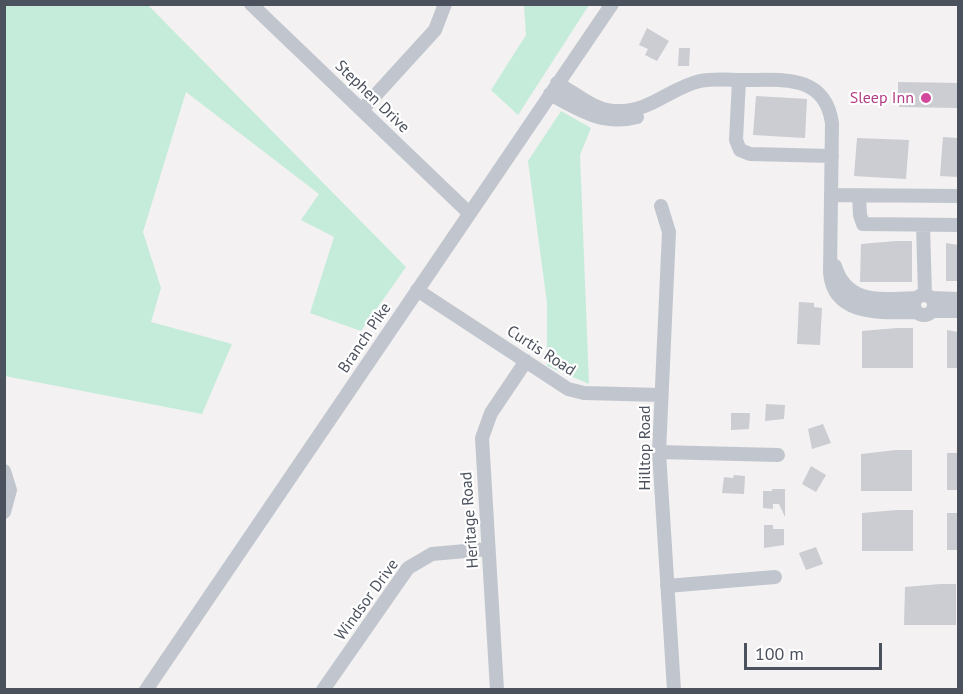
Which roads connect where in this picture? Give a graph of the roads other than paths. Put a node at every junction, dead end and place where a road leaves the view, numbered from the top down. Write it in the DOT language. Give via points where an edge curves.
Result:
graph roads {
  1 [pos="251,4"];
  2 [pos="446,4"];
  3 [pos="612,4"];
  4 [pos="739,80"];
  5 [pos="554,88"];
  6 [pos="362,110"];
  7 [pos="832,156"];
  8 [pos="831,195"];
  9 [pos="860,195"];
  10 [pos="958,196"];
  11 [pos="660,207"];
  12 [pos="469,213"];
  13 [pos="923,225"];
  14 [pos="958,225"];
  15 [pos="832,259"];
  16 [pos="417,290"];
  17 [pos="958,299"];
  18 [pos="926,300"];
  19 [pos="958,311"];
  20 [pos="526,361"];
  21 [pos="661,395"];
  22 [pos="658,453"];
  23 [pos="778,455"];
  24 [pos="4,471"];
  25 [pos="4,512"];
  26 [pos="489,549"];
  27 [pos="775,577"];
  28 [pos="667,586"];
  29 [pos="146,690"];
  30 [pos="323,690"];
  31 [pos="497,690"];
  32 [pos="674,690"];
  1 -- 6 [label="street, Stephen Drive"];
  2 -- 6 [label="street" via="435,30"];
  3 -- 5 [label="street, Branch Pike"];
  4 -- 5 [label="street" via="700,81 634,110 614,111"];
  4 -- 7 [label="street" via="794,81 816,90 830,109"];
  4 -- 7 [label="street" via="736,140 740,150 750,154"];
  5 -- 12 [label="street, Branch Pike"];
  6 -- 12 [label="street, Stephen Drive"];
  7 -- 8 [label="street"];
  8 -- 9 [label="street"];
  8 -- 15 [label="street"];
  9 -- 10 [label="street"];
  9 -- 13 [label="street" via="863,224"];
  11 -- 21 [label="street, Hilltop Road" via="669,232"];
  12 -- 16 [label="street, Branch Pike"];
  13 -- 14 [label="street"];
  13 -- 18 [label="street"];
  15 -- 18 [label="street" via="842,282 860,297"];
  15 -- 18 [label="street" via="831,279 846,304 877,312 916,312 914,302"];
  16 -- 20 [label="street, Curtis Road"];
  16 -- 29 [label="street, Branch Pike"];
  17 -- 18 [label="street"];
  18 -- 19 [label="street"];
  20 -- 21 [label="street, Curtis Road" via="577,391"];
  20 -- 26 [label="street, Heritage Road" via="484,426"];
  21 -- 22 [label="street, Hilltop Road"];
  22 -- 23 [label="street"];
  22 -- 28 [label="street, Hilltop Road"];
  24 -- 25 [label="street" via="10,490"];
  26 -- 30 [label="street, Windsor Drive" via="432,554 408,568"];
  26 -- 31 [label="street, Heritage Road"];
  27 -- 28 [label="street"];
  28 -- 32 [label="street, Hilltop Road"];
}
